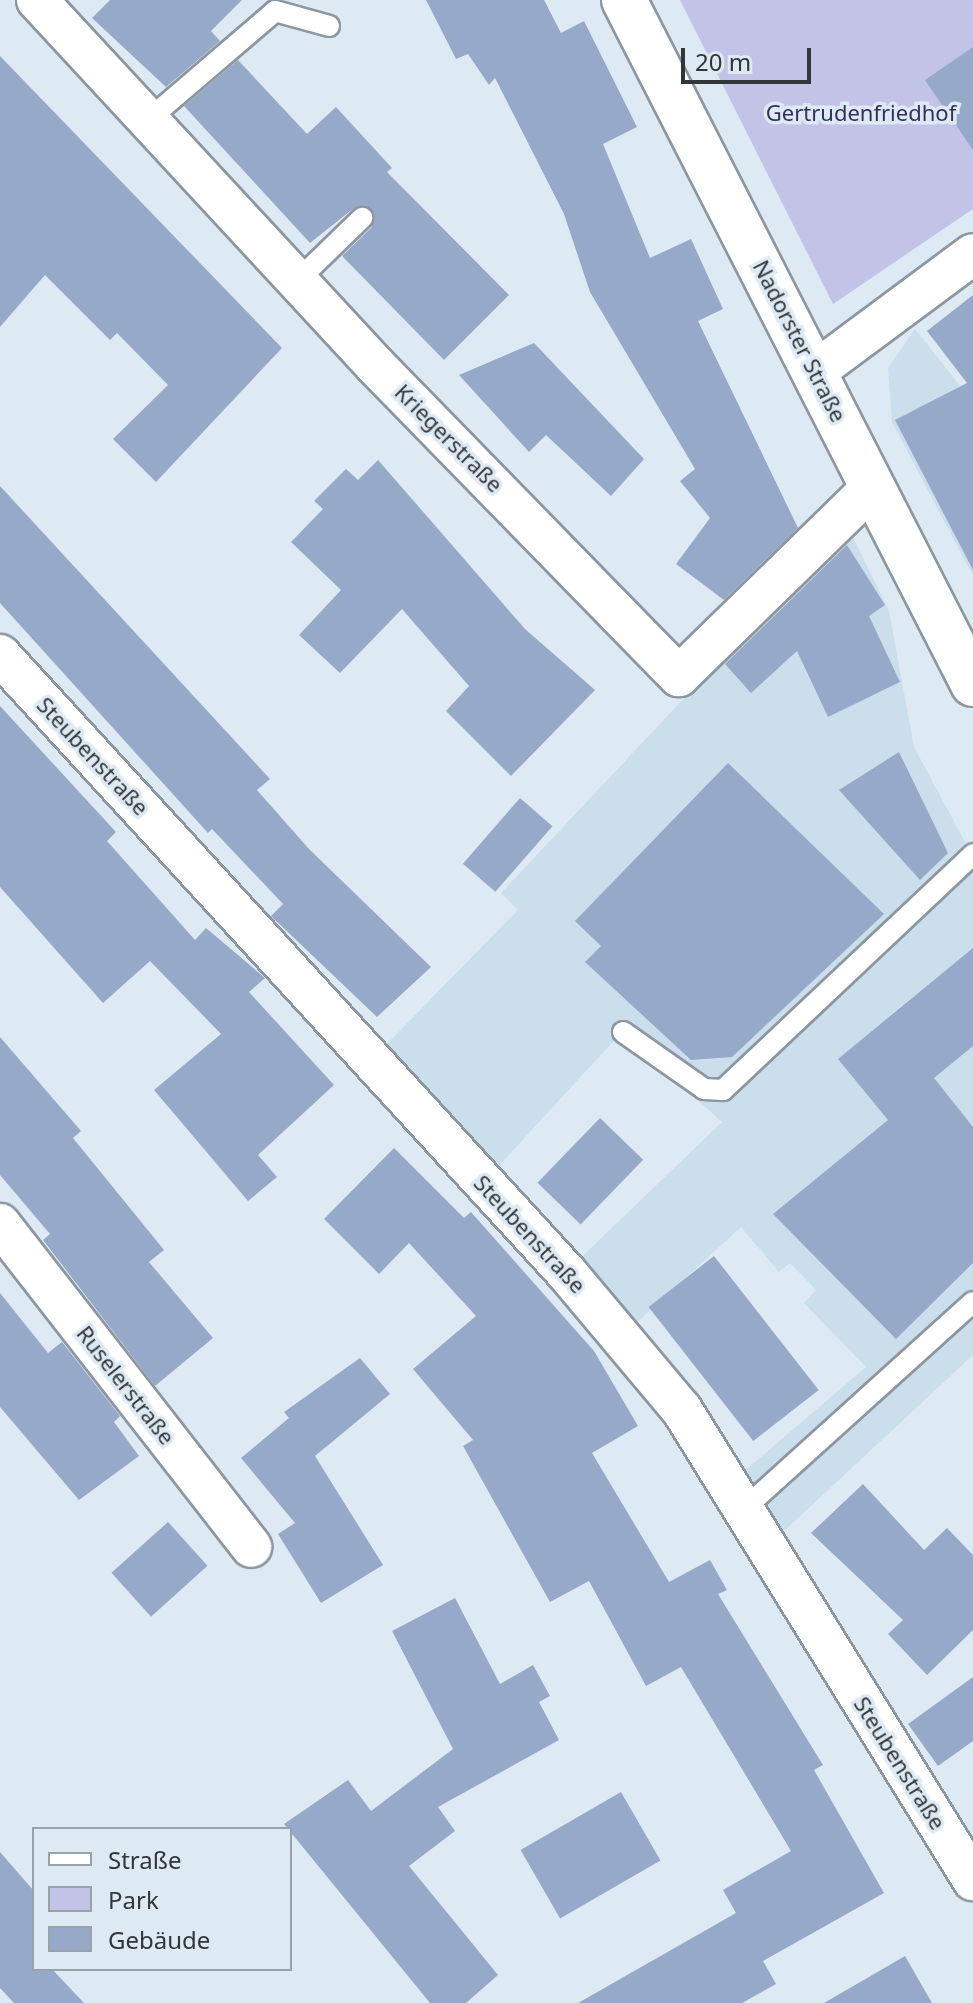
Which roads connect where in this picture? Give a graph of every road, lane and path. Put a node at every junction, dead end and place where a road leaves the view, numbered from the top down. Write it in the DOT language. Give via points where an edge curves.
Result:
graph roads {
  1 [pos="37,0"];
  2 [pos="624,0"];
  3 [pos="329,26"];
  4 [pos="148,120"];
  5 [pos="362,218"];
  6 [pos="973,254"];
  7 [pos="297,281"];
  8 [pos="817,370"];
  9 [pos="873,487"];
  10 [pos="0,655"];
  11 [pos="973,684"];
  12 [pos="973,854"];
  13 [pos="623,1032"];
  14 [pos="0,1224"];
  15 [pos="973,1302"];
  16 [pos="745,1508"];
  17 [pos="251,1547"];
  18 [pos="973,1880"];
  1 -- 4 [label="street, Kriegerstraße"];
  2 -- 8 [label="street, Nadorster Straße"];
  3 -- 4 [label="lane" via="275,11"];
  4 -- 7 [label="street, Kriegerstraße"];
  5 -- 7 [label="lane"];
  6 -- 8 [label="street"];
  7 -- 9 [label="street, Kriegerstraße" via="679,676"];
  8 -- 9 [label="street, Nadorster Straße"];
  9 -- 11 [label="street, Nadorster Straße"];
  10 -- 16 [label="street, Steubenstraße" via="600,1310 682,1410"];
  12 -- 13 [label="lane" via="723,1090 704,1089"];
  14 -- 17 [label="street, Ruselerstraße"];
  15 -- 16 [label="lane"];
  16 -- 18 [label="street, Steubenstraße"];
}
